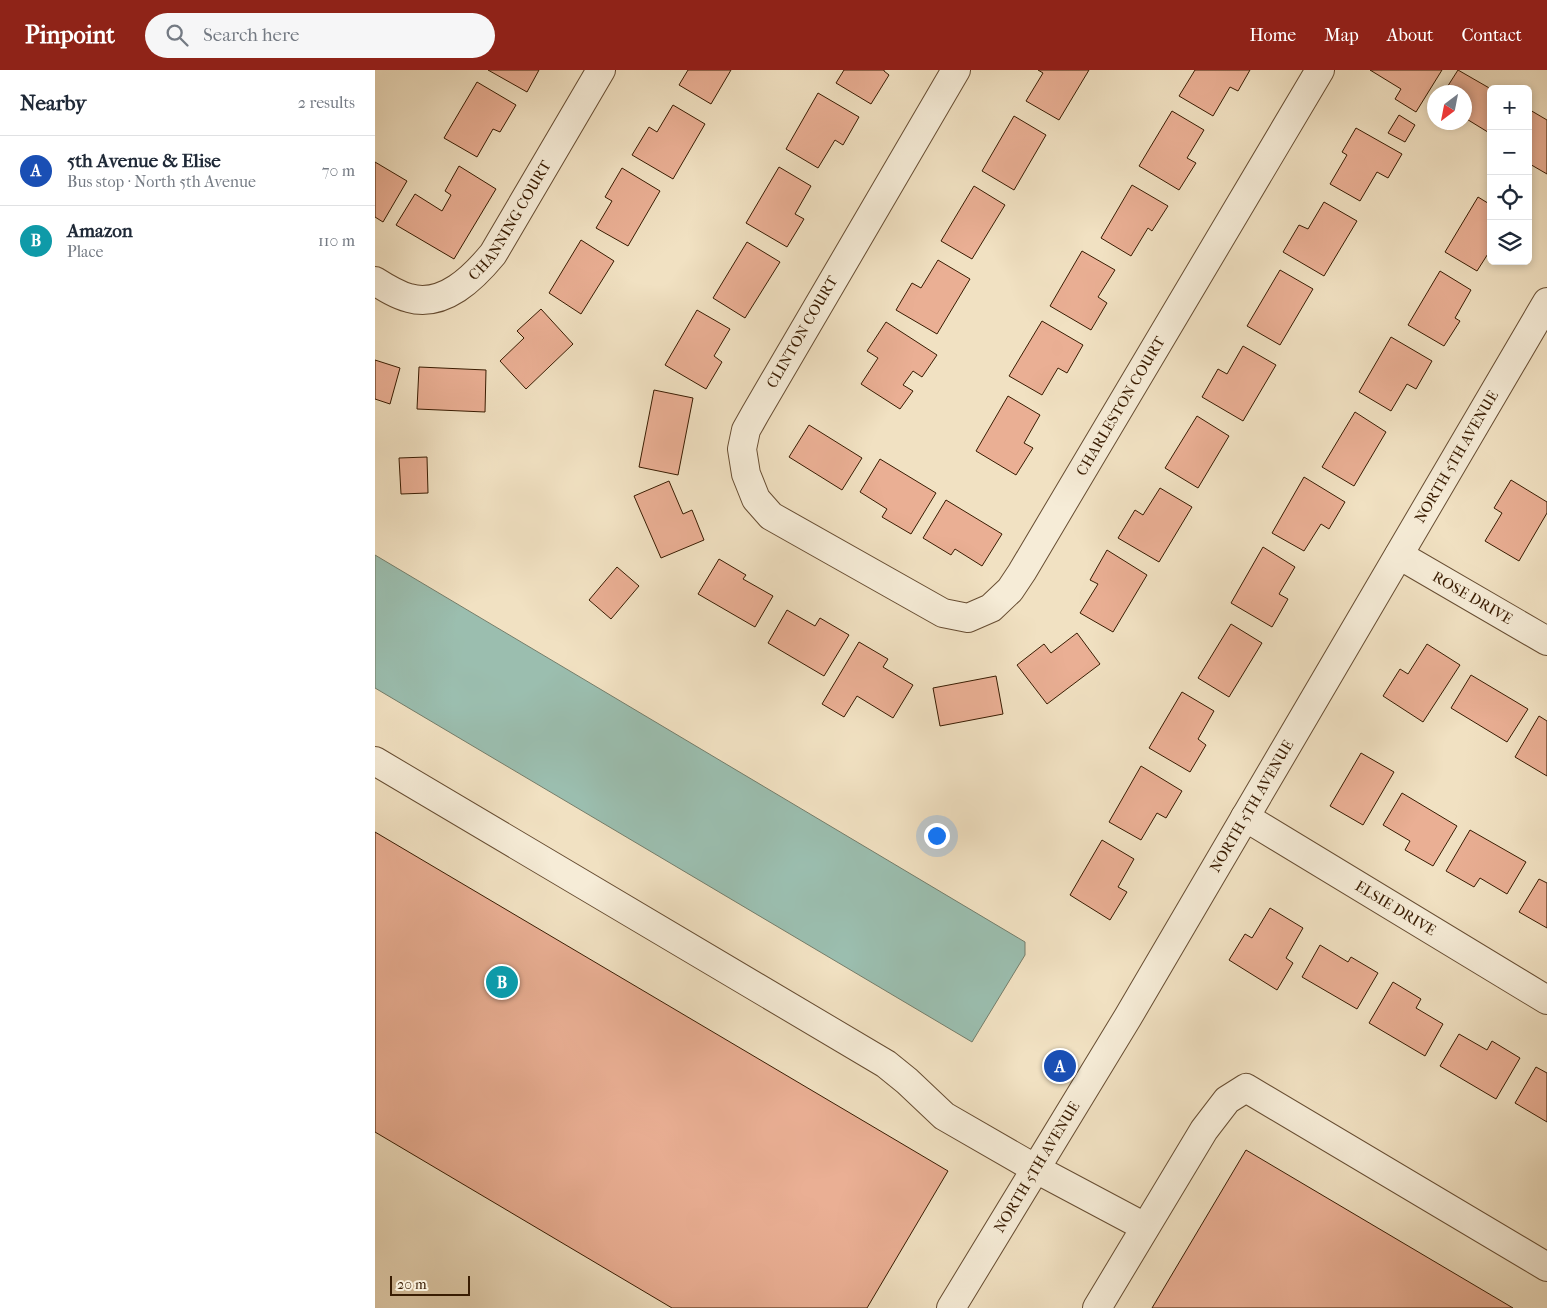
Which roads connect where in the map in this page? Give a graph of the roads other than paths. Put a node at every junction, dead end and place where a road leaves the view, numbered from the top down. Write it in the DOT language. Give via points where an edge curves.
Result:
graph roads {
  1 [pos="601,70"];
  2 [pos="956,70"];
  3 [pos="1321,70"];
  4 [pos="375,281"];
  5 [pos="1547,302"];
  6 [pos="1399,555"];
  7 [pos="856,563"];
  8 [pos="1547,641"];
  9 [pos="375,760"];
  10 [pos="1245,818"];
  11 [pos="1547,1000"];
  12 [pos="1036,1168"];
  13 [pos="1145,1227"];
  14 [pos="1547,1267"];
  15 [pos="951,1308"];
  16 [pos="1097,1308"];
  1 -- 4 [label="street, CHANNING COURT" via="493,254 471,279 430,299 411,298"];
  2 -- 7 [label="street, CLINTON COURT" via="755,414 746,430 742,448 746,474 756,499 771,516"];
  3 -- 7 [label="street, CHARLESTON COURT" via="1010,590 991,608 968,618 943,614"];
  5 -- 6 [label="street, NORTH 5TH AVENUE"];
  6 -- 8 [label="street, ROSE DRIVE"];
  6 -- 10 [label="street, NORTH 5TH AVENUE"];
  9 -- 12 [label="street" via="886,1064 944,1116"];
  10 -- 11 [label="street, ELSIE DRIVE"];
  10 -- 12 [label="street, NORTH 5TH AVENUE"];
  12 -- 13 [label="street"];
  12 -- 15 [label="street, NORTH 5TH AVENUE"];
  13 -- 14 [label="street" via="1204,1130 1227,1100 1246,1088"];
  13 -- 16 [label="street"];
}
